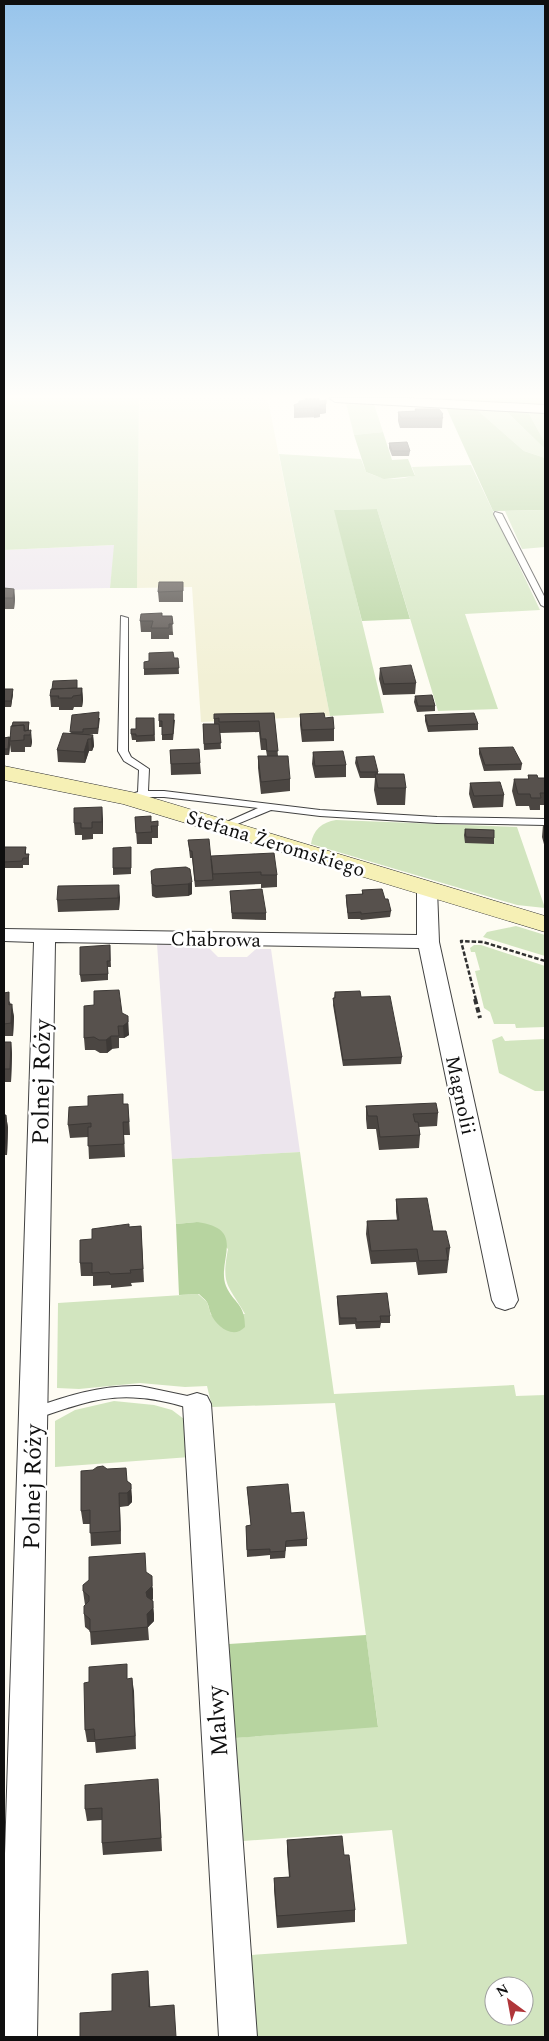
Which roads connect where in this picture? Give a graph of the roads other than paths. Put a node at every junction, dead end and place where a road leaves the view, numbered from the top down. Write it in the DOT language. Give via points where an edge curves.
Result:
graph roads {
  1 [pos="498,514"];
  2 [pos="545,605"];
  3 [pos="124,618"];
  4 [pos="4,772"];
  5 [pos="135,796"];
  6 [pos="271,807"];
  7 [pos="545,822"];
  8 [pos="223,827"];
  9 [pos="427,889"];
  10 [pos="545,924"];
  11 [pos="4,935"];
  12 [pos="45,936"];
  13 [pos="428,942"];
  14 [pos="505,1300"];
  15 [pos="197,1404"];
  16 [pos="33,1414"];
  17 [pos="18,2037"];
  18 [pos="238,2037"];
  1 -- 2 [label="lane"];
  3 -- 5 [label="lane" via="123,750 127,759 144,769"];
  4 -- 5 [label="street, Stefana Żeromskiego"];
  5 -- 6 [label="lane" via="164,794"];
  5 -- 8 [label="street, Stefana Żeromskiego"];
  6 -- 7 [label="lane" via="382,817"];
  6 -- 8 [label="lane"];
  8 -- 9 [label="street, Stefana Żeromskiego"];
  9 -- 10 [label="street, Stefana Żeromskiego"];
  9 -- 13 [label="street, Magnolii"];
  11 -- 12 [label="street, Chabrowa"];
  12 -- 13 [label="street, Chabrowa"];
  12 -- 16 [label="street, Polnej Róży"];
  13 -- 14 [label="street, Magnolii"];
  15 -- 16 [label="lane" via="142,1392 112,1392 84,1396"];
  15 -- 18 [label="street, Malwy"];
  16 -- 17 [label="street, Polnej Róży"];
}
